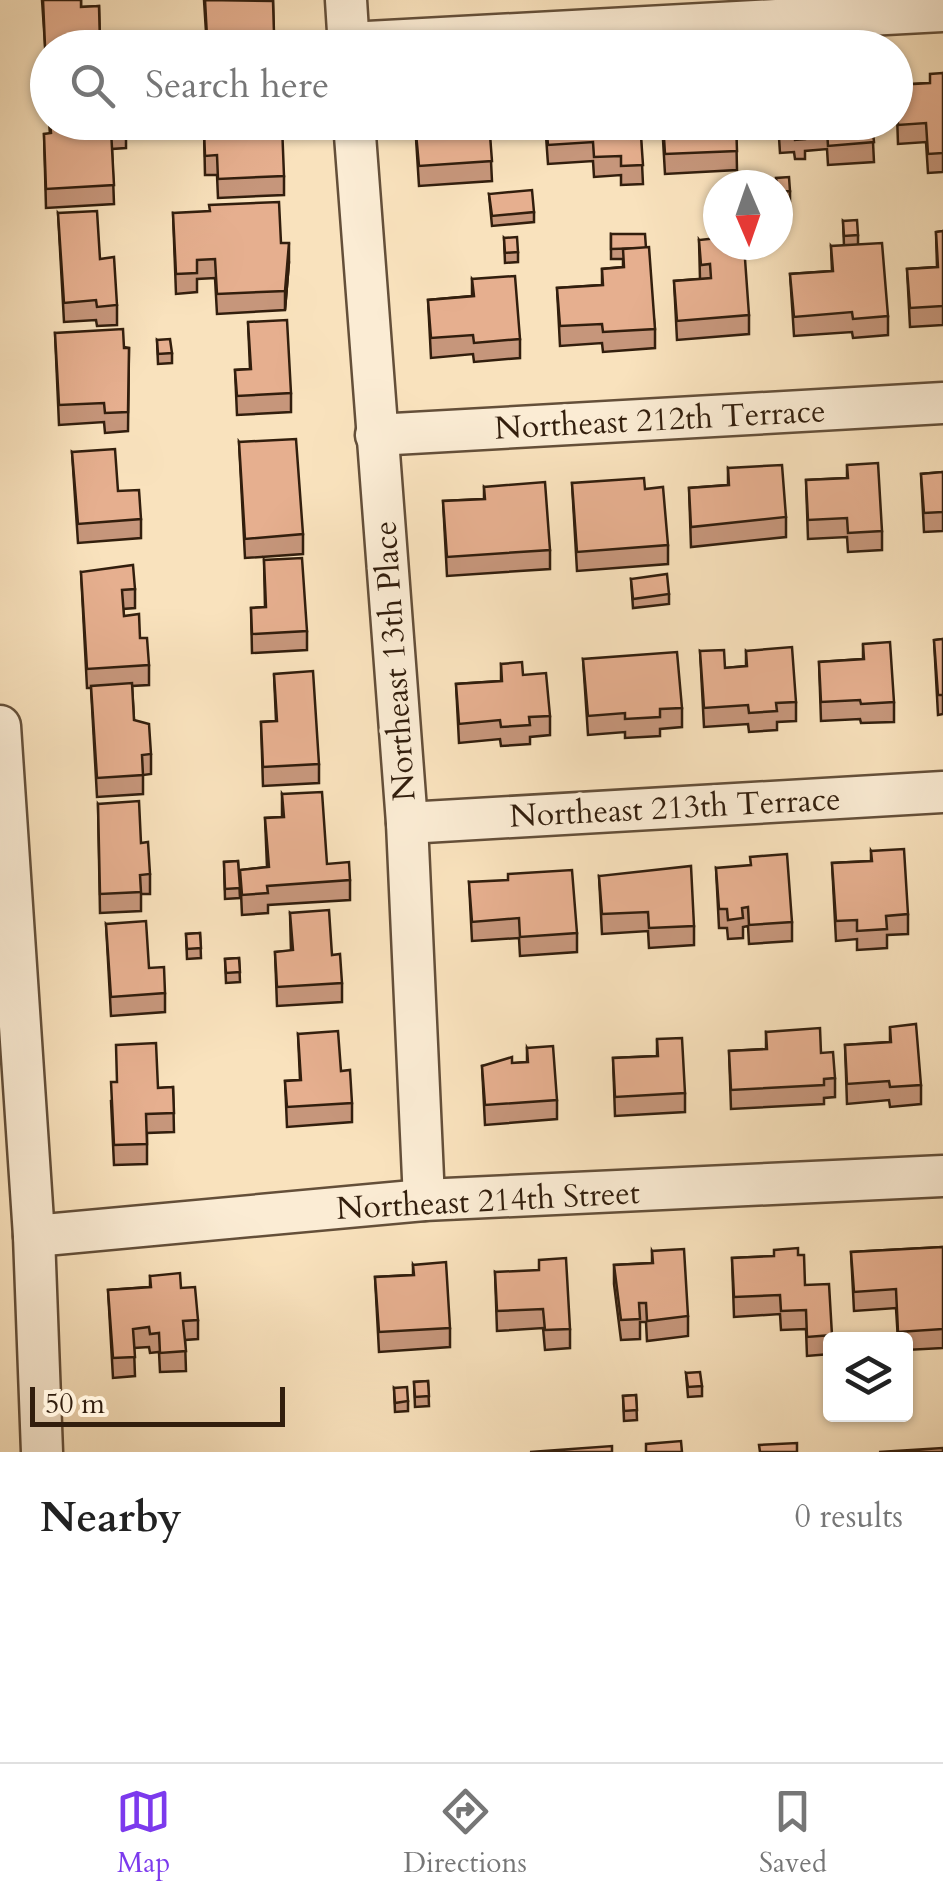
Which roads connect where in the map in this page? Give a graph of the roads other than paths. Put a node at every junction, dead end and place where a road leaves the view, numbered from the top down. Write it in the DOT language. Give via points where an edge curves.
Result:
graph roads {
  1 [pos="346,0"];
  2 [pos="943,11"];
  3 [pos="348,30"];
  4 [pos="611,30"];
  5 [pos="355,140"];
  6 [pos="943,403"];
  7 [pos="376,435"];
  8 [pos="0,726"];
  9 [pos="943,792"];
  10 [pos="407,823"];
  11 [pos="943,1176"];
  12 [pos="424,1200"];
  13 [pos="34,1236"];
  14 [pos="42,1452"];
  1 -- 3 [label="street"];
  2 -- 4 [label="street"];
  5 -- 7 [label="street, Northeast 13th Place"];
  6 -- 7 [label="street, Northeast 212th Terrace"];
  7 -- 10 [label="street, Northeast 13th Place"];
  8 -- 13 [label="street"];
  9 -- 10 [label="street, Northeast 213th Terrace"];
  10 -- 12 [label="street, Northeast 13th Place"];
  11 -- 12 [label="street, Northeast 214th Street"];
  12 -- 13 [label="street, Northeast 214th Street"];
  13 -- 14 [label="street"];
}
